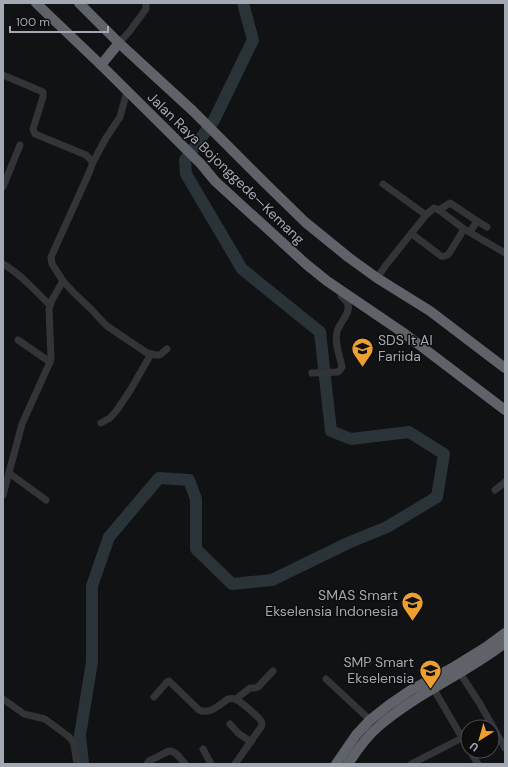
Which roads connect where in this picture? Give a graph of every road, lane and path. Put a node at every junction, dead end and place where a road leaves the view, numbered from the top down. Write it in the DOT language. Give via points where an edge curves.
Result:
graph roads {
  1 [pos="36,3"];
  2 [pos="79,3"];
  3 [pos="146,3"];
  4 [pos="119,43"];
  5 [pos="101,65"];
  6 [pos="3,75"];
  7 [pos="127,92"];
  8 [pos="20,145"];
  9 [pos="93,162"];
  10 [pos="383,184"];
  11 [pos="3,187"];
  12 [pos="439,210"];
  13 [pos="426,215"];
  14 [pos="477,221"];
  15 [pos="487,227"];
  16 [pos="467,230"];
  17 [pos="412,234"];
  18 [pos="505,252"];
  19 [pos="3,264"];
  20 [pos="377,278"];
  21 [pos="63,281"];
  22 [pos="342,291"];
  23 [pos="50,305"];
  24 [pos="18,340"];
  25 [pos="167,349"];
  26 [pos="151,354"];
  27 [pos="50,362"];
  28 [pos="505,368"];
  29 [pos="312,373"];
  30 [pos="505,410"];
  31 [pos="100,423"];
  32 [pos="9,474"];
  33 [pos="505,482"];
  34 [pos="495,490"];
  35 [pos="3,495"];
  36 [pos="46,500"];
  37 [pos="505,632"];
  38 [pos="505,643"];
  39 [pos="272,671"];
  40 [pos="460,673"];
  41 [pos="326,679"];
  42 [pos="431,684"];
  43 [pos="154,697"];
  44 [pos="236,699"];
  45 [pos="3,700"];
  46 [pos="370,720"];
  47 [pos="230,724"];
  48 [pos="460,735"];
  49 [pos="460,739"];
  50 [pos="251,742"];
  51 [pos="505,748"];
  52 [pos="204,749"];
  53 [pos="77,764"];
  54 [pos="147,764"];
  55 [pos="185,764"];
  56 [pos="211,764"];
  57 [pos="235,764"];
  58 [pos="336,764"];
  59 [pos="348,764"];
  60 [pos="411,764"];
  1 -- 5 [label="highway, Jalan Raya Bojonggede—Kemang"];
  2 -- 4 [label="highway, Jalan Raya Bojonggede—Kemang"];
  3 -- 4 [label="street" via="146,9"];
  4 -- 5 [label="highway"];
  4 -- 20 [label="highway, Jalan Raya Bojonggede—Kemang" via="193,111 305,222"];
  5 -- 7 [label="highway, Jalan Raya Bojonggede—Kemang"];
  6 -- 9 [label="street" via="43,92 33,129 35,134 86,155"];
  7 -- 9 [label="street" via="120,117"];
  7 -- 22 [label="highway, Jalan Raya Bojonggede—Kemang" via="215,181 285,245"];
  8 -- 11 [label="street"];
  9 -- 21 [label="street" via="51,257 51,262"];
  10 -- 13 [label="street"];
  12 -- 13 [label="street" via="434,208"];
  12 -- 14 [label="street" via="450,203"];
  12 -- 16 [label="street"];
  13 -- 17 [label="street"];
  14 -- 15 [label="street"];
  14 -- 16 [label="street"];
  16 -- 17 [label="street" via="444,257"];
  16 -- 18 [label="street"];
  17 -- 20 [label="street"];
  19 -- 23 [label="street"];
  20 -- 28 [label="highway, Jalan Raya Bojonggede—Kemang" via="430,311"];
  21 -- 23 [label="street"];
  21 -- 26 [label="street" via="107,326"];
  22 -- 29 [label="street" via="341,296 349,307 339,326 336,340 342,367 338,372"];
  22 -- 30 [label="highway, Jalan Raya Bojonggede—Kemang" via="405,334"];
  23 -- 27 [label="street"];
  24 -- 27 [label="street"];
  25 -- 26 [label="street" via="161,354"];
  26 -- 31 [label="street" via="117,410 110,418"];
  27 -- 32 [label="street" via="22,424"];
  32 -- 35 [label="street"];
  32 -- 36 [label="street"];
  33 -- 34 [label="street"];
  37 -- 42 [label="highway"];
  38 -- 40 [label="highway"];
  39 -- 44 [label="street" via="258,687 250,688"];
  40 -- 42 [label="highway"];
  40 -- 51 [label="street"];
  41 -- 46 [label="street"];
  42 -- 46 [label="highway" via="411,690"];
  42 -- 48 [label="street"];
  42 -- 59 [label="highway" via="378,726"];
  43 -- 44 [label="street" via="169,682 202,711 207,712 228,699"];
  44 -- 50 [label="street" via="262,722"];
  45 -- 53 [label="street" via="24,714 45,719 68,736 74,745"];
  46 -- 58 [label="highway"];
  47 -- 50 [label="street"];
  49 -- 60 [label="street"];
  50 -- 57 [label="street"];
  52 -- 56 [label="street"];
  54 -- 55 [label="street" via="173,751"];
}
